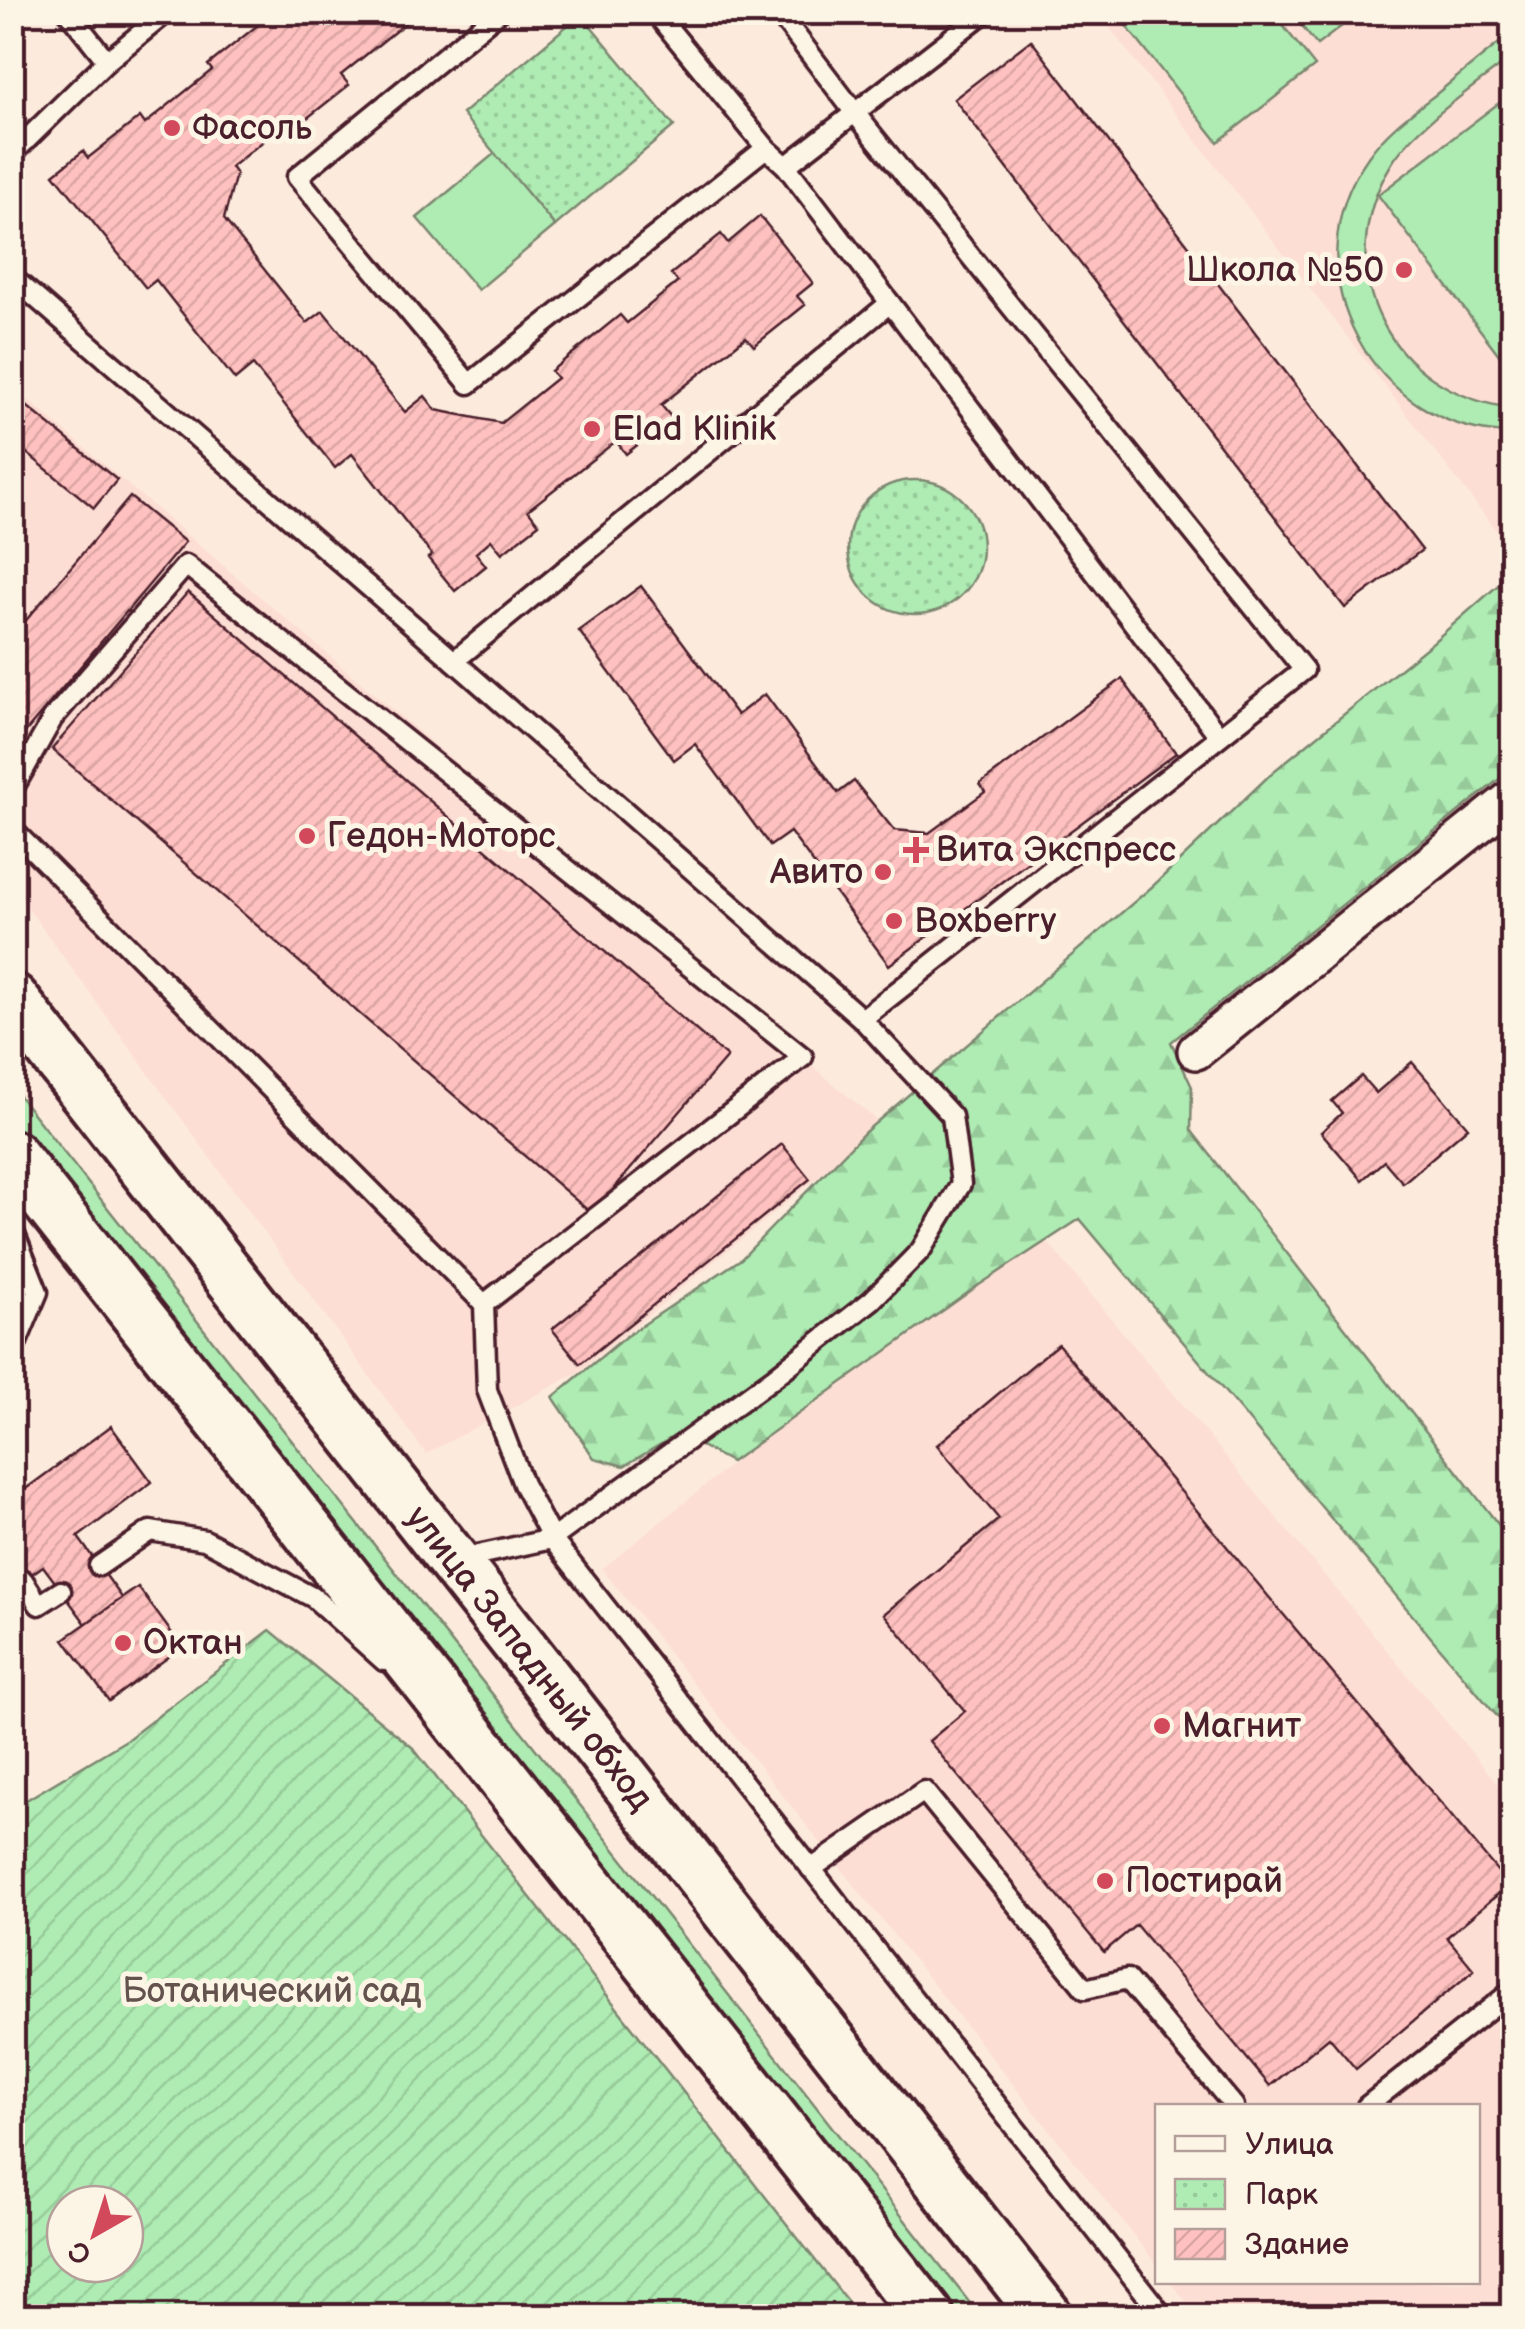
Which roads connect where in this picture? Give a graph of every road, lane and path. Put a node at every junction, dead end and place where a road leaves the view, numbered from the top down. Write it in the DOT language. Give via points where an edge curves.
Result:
graph roads {
  1 [pos="68,12"];
  2 [pos="167,12"];
  3 [pos="499,12"];
  4 [pos="656,12"];
  5 [pos="778,12"];
  6 [pos="985,12"];
  7 [pos="107,61"];
  8 [pos="854,113"];
  9 [pos="766,148"];
  10 [pos="12,154"];
  11 [pos="786,166"];
  12 [pos="12,277"];
  13 [pos="890,303"];
  14 [pos="454,662"];
  15 [pos="1220,736"];
  16 [pos="12,791"];
  17 [pos="1512,798"];
  18 [pos="12,829"];
  19 [pos="12,998"];
  20 [pos="862,1020"];
  21 [pos="1196,1051"];
  22 [pos="12,1156"];
  23 [pos="12,1228"];
  24 [pos="16,1250"];
  25 [pos="484,1304"];
  26 [pos="12,1354"];
  27 [pos="552,1539"];
  28 [pos="453,1560"];
  29 [pos="99,1566"];
  30 [pos="23,1580"];
  31 [pos="61,1590"];
  32 [pos="474,1741"];
  33 [pos="810,1869"];
  34 [pos="1512,1991"];
  35 [pos="1232,2104"];
  36 [pos="1370,2104"];
  37 [pos="928,2316"];
  38 [pos="1046,2316"];
  39 [pos="1163,2316"];
  1 -- 7 [label="lane"];
  2 -- 7 [label="lane"];
  3 -- 9 [label="lane" via="297,178 469,384"];
  4 -- 9 [label="lane"];
  5 -- 8 [label="lane"];
  6 -- 8 [label="lane"];
  7 -- 10 [label="lane"];
  8 -- 11 [label="lane"];
  8 -- 15 [label="lane" via="1304,670"];
  9 -- 11 [label="lane"];
  11 -- 13 [label="lane"];
  12 -- 14 [label="lane"];
  13 -- 14 [label="lane"];
  13 -- 15 [label="lane"];
  14 -- 20 [label="lane"];
  15 -- 20 [label="lane"];
  16 -- 25 [label="lane" via="53,718 186,565 802,1058"];
  17 -- 21 [label="street"];
  18 -- 25 [label="lane"];
  19 -- 28 [label="main road, улица Западный обход"];
  20 -- 27 [label="lane" via="952,1116 961,1184 921,1250 872,1300"];
  22 -- 32 [label="main road"];
  23 -- 24 [label="lane"];
  24 -- 26 [label="lane" via="38,1292"];
  25 -- 27 [label="lane" via="487,1390"];
  27 -- 28 [label="lane"];
  27 -- 33 [label="lane"];
  28 -- 38 [label="main road, улица Западный обход"];
  29 -- 32 [label="lane" via="150,1532 205,1540 314,1598"];
  30 -- 31 [label="lane" via="38,1605"];
  32 -- 37 [label="main road"];
  33 -- 35 [label="lane" via="924,1791 1085,1988 1127,1978"];
  33 -- 39 [label="lane"];
  34 -- 36 [label="lane"];
}
